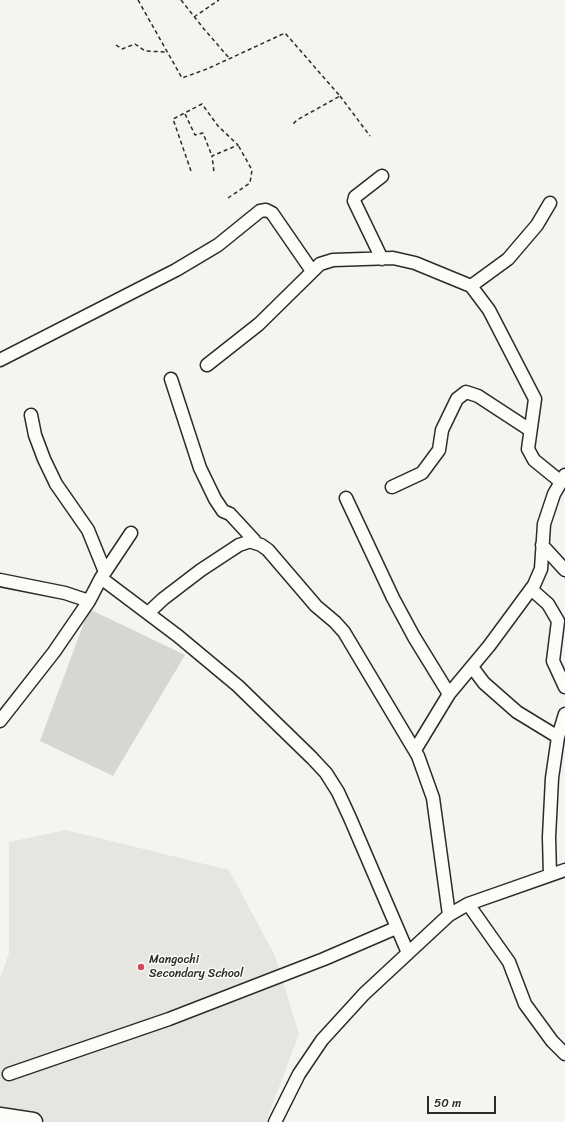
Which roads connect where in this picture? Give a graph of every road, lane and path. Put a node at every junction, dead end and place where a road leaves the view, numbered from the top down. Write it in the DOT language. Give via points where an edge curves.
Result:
graph roads {
  1 [pos="138,0"];
  2 [pos="181,0"];
  3 [pos="219,0"];
  4 [pos="194,17"];
  5 [pos="116,45"];
  6 [pos="166,52"];
  7 [pos="230,59"];
  8 [pos="340,96"];
  9 [pos="185,114"];
  10 [pos="292,125"];
  11 [pos="370,136"];
  12 [pos="238,145"];
  13 [pos="212,156"];
  14 [pos="191,171"];
  15 [pos="214,172"];
  16 [pos="382,176"];
  17 [pos="228,198"];
  18 [pos="550,203"];
  19 [pos="382,259"];
  20 [pos="312,271"];
  21 [pos="471,286"];
  22 [pos="0,360"];
  23 [pos="207,365"];
  24 [pos="170,379"];
  25 [pos="31,415"];
  26 [pos="530,430"];
  27 [pos="563,478"];
  28 [pos="392,487"];
  29 [pos="346,498"];
  30 [pos="131,533"];
  31 [pos="254,540"];
  32 [pos="542,545"];
  33 [pos="565,570"];
  34 [pos="103,575"];
  35 [pos="0,580"];
  36 [pos="531,589"];
  37 [pos="89,601"];
  38 [pos="148,613"];
  39 [pos="472,667"];
  40 [pos="565,687"];
  41 [pos="449,694"];
  42 [pos="565,714"];
  43 [pos="0,721"];
  44 [pos="558,737"];
  45 [pos="415,750"];
  46 [pos="565,870"];
  47 [pos="550,875"];
  48 [pos="468,904"];
  49 [pos="449,915"];
  50 [pos="396,928"];
  51 [pos="408,953"];
  52 [pos="563,1051"];
  53 [pos="9,1074"];
  54 [pos="0,1117"];
  55 [pos="33,1122"];
  56 [pos="275,1122"];
  1 -- 6 [label="path"];
  2 -- 4 [label="path"];
  3 -- 4 [label="path"];
  4 -- 7 [label="path"];
  5 -- 6 [label="path" via="122,49 135,44 145,51"];
  6 -- 7 [label="path" via="182,78"];
  7 -- 8 [label="path" via="285,32"];
  8 -- 10 [label="path"];
  8 -- 11 [label="path"];
  9 -- 12 [label="path" via="202,104 218,126"];
  9 -- 13 [label="path" via="196,135 203,133"];
  9 -- 14 [label="path" via="173,120"];
  12 -- 13 [label="path"];
  12 -- 17 [label="path" via="252,170 250,183"];
  13 -- 15 [label="path"];
  16 -- 19 [label="street" via="355,197 354,201"];
  18 -- 21 [label="street" via="537,225 508,259"];
  19 -- 20 [label="street" via="333,260 320,264"];
  19 -- 21 [label="street" via="393,258 415,263"];
  20 -- 22 [label="street" via="272,212 260,211 218,245 176,270"];
  20 -- 23 [label="street" via="259,324"];
  21 -- 26 [label="street" via="489,310 531,390 534,399"];
  24 -- 31 [label="street" via="208,486 223,511 230,514"];
  25 -- 34 [label="street" via="44,459 56,484 88,530"];
  26 -- 27 [label="street" via="528,449 534,460"];
  26 -- 28 [label="street" via="484,400 466,392 457,399 442,430 439,450 422,473"];
  27 -- 32 [label="street" via="551,501 544,524"];
  29 -- 41 [label="street" via="393,598"];
  30 -- 34 [label="street"];
  31 -- 38 [label="street" via="238,545 201,570"];
  31 -- 45 [label="street" via="252,542 268,550 316,606 336,622 348,636"];
  32 -- 33 [label="street"];
  32 -- 36 [label="street" via="541,569"];
  34 -- 37 [label="street"];
  34 -- 38 [label="street"];
  35 -- 37 [label="street"];
  36 -- 39 [label="street"];
  36 -- 40 [label="street" via="555,613 558,622 553,661"];
  37 -- 43 [label="street" via="41,671"];
  38 -- 50 [label="street" via="238,686 326,773 347,811"];
  39 -- 41 [label="street"];
  39 -- 44 [label="street" via="484,683 517,712"];
  41 -- 45 [label="street"];
  42 -- 44 [label="street"];
  44 -- 47 [label="street" via="552,778"];
  45 -- 49 [label="street" via="433,798"];
  46 -- 47 [label="street"];
  47 -- 48 [label="street"];
  48 -- 49 [label="street"];
  48 -- 52 [label="street" via="506,958 525,1004"];
  49 -- 51 [label="street"];
  50 -- 51 [label="street"];
  50 -- 53 [label="street" via="169,1019"];
  51 -- 56 [label="street" via="351,1007 322,1040 299,1074"];
  54 -- 55 [label="highway"];
}
